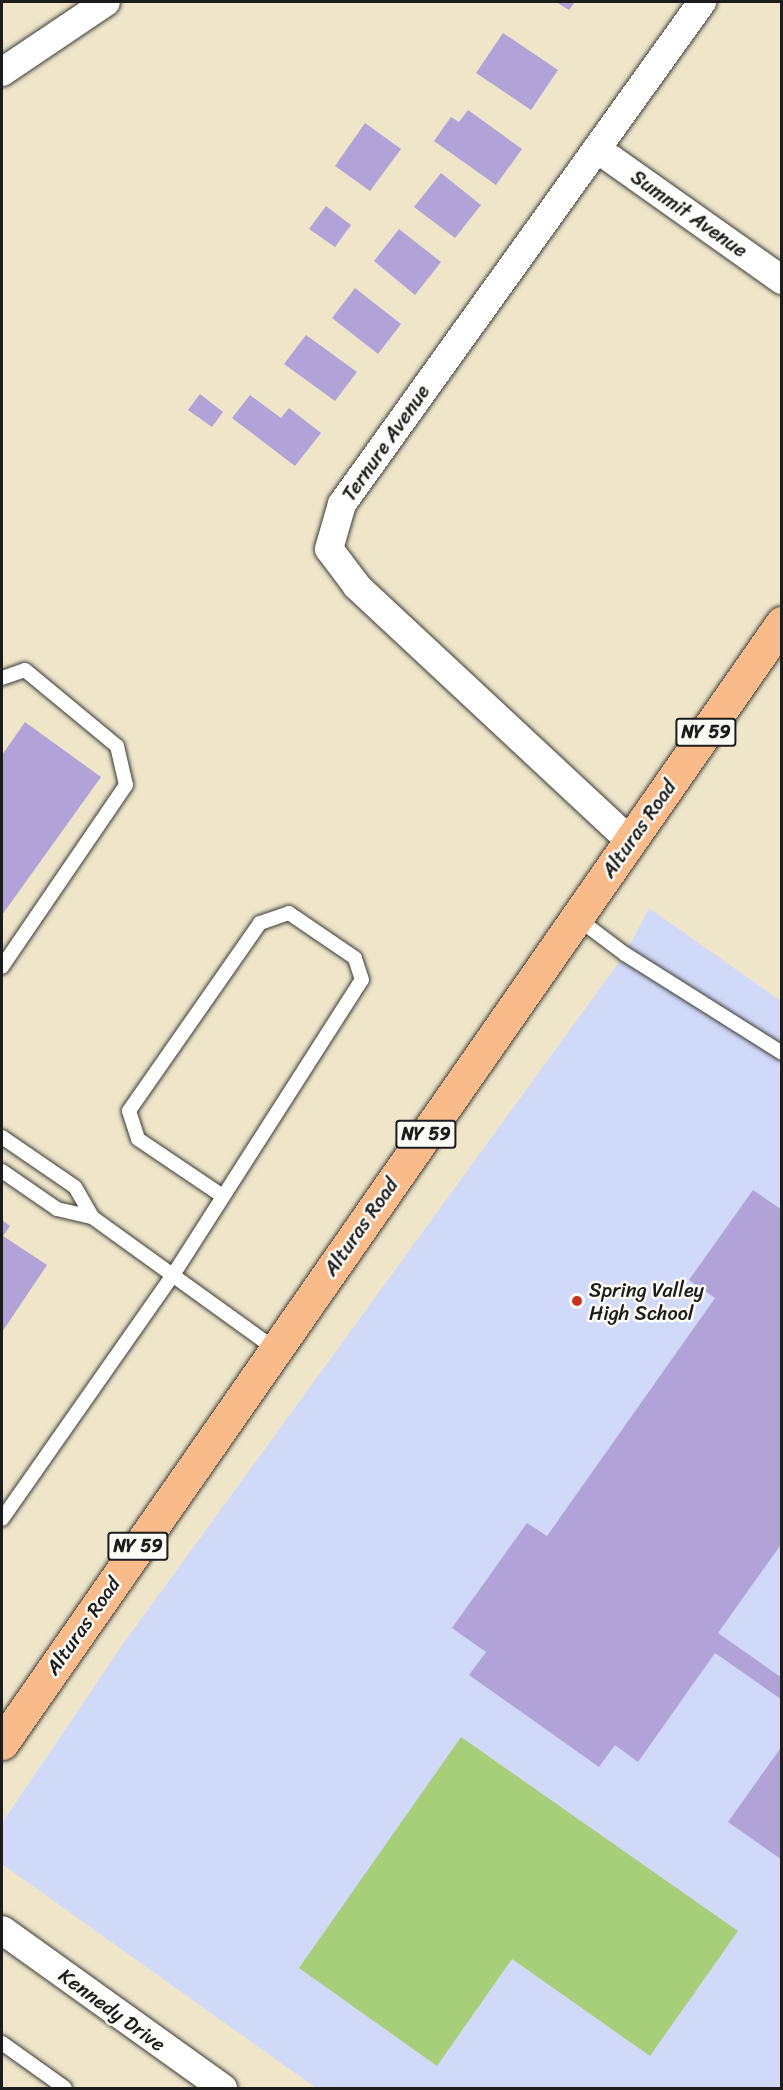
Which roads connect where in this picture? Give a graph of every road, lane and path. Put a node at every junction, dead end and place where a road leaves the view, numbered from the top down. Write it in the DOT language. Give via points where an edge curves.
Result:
graph roads {
  1 [pos="106,2"];
  2 [pos="702,2"];
  3 [pos="2,72"];
  4 [pos="597,149"];
  5 [pos="782,280"];
  6 [pos="782,623"];
  7 [pos="2,678"];
  8 [pos="630,841"];
  9 [pos="577,918"];
  10 [pos="2,967"];
  11 [pos="782,1053"];
  12 [pos="2,1137"];
  13 [pos="2,1171"];
  14 [pos="221,1195"];
  15 [pos="92,1216"];
  16 [pos="173,1275"];
  17 [pos="275,1349"];
  18 [pos="2,1519"];
  19 [pos="2,1743"];
  20 [pos="2,1930"];
  21 [pos="2,2043"];
  22 [pos="65,2088"];
  23 [pos="223,2088"];
  1 -- 3 [label="street"];
  2 -- 4 [label="street, Ternure Avenue"];
  4 -- 5 [label="street, Summit Avenue"];
  4 -- 8 [label="street, Ternure Avenue" via="342,504 329,549 357,586"];
  6 -- 8 [label="main road, Alturas Road / NY 59"];
  7 -- 10 [label="lane" via="25,670 117,746 126,785"];
  8 -- 9 [label="main road, Alturas Road / NY 59"];
  9 -- 11 [label="lane" via="625,954"];
  9 -- 17 [label="main road, Alturas Road / NY 59"];
  12 -- 15 [label="lane" via="75,1187"];
  13 -- 15 [label="lane" via="57,1209"];
  14 -- 14 [label="lane" via="362,980 355,958 289,913 261,923 129,1111 138,1139"];
  14 -- 16 [label="lane"];
  15 -- 16 [label="lane"];
  16 -- 17 [label="lane"];
  16 -- 18 [label="lane"];
  17 -- 19 [label="main road, Alturas Road / NY 59"];
  20 -- 23 [label="street, Kennedy Drive"];
  21 -- 22 [label="lane"];
}
